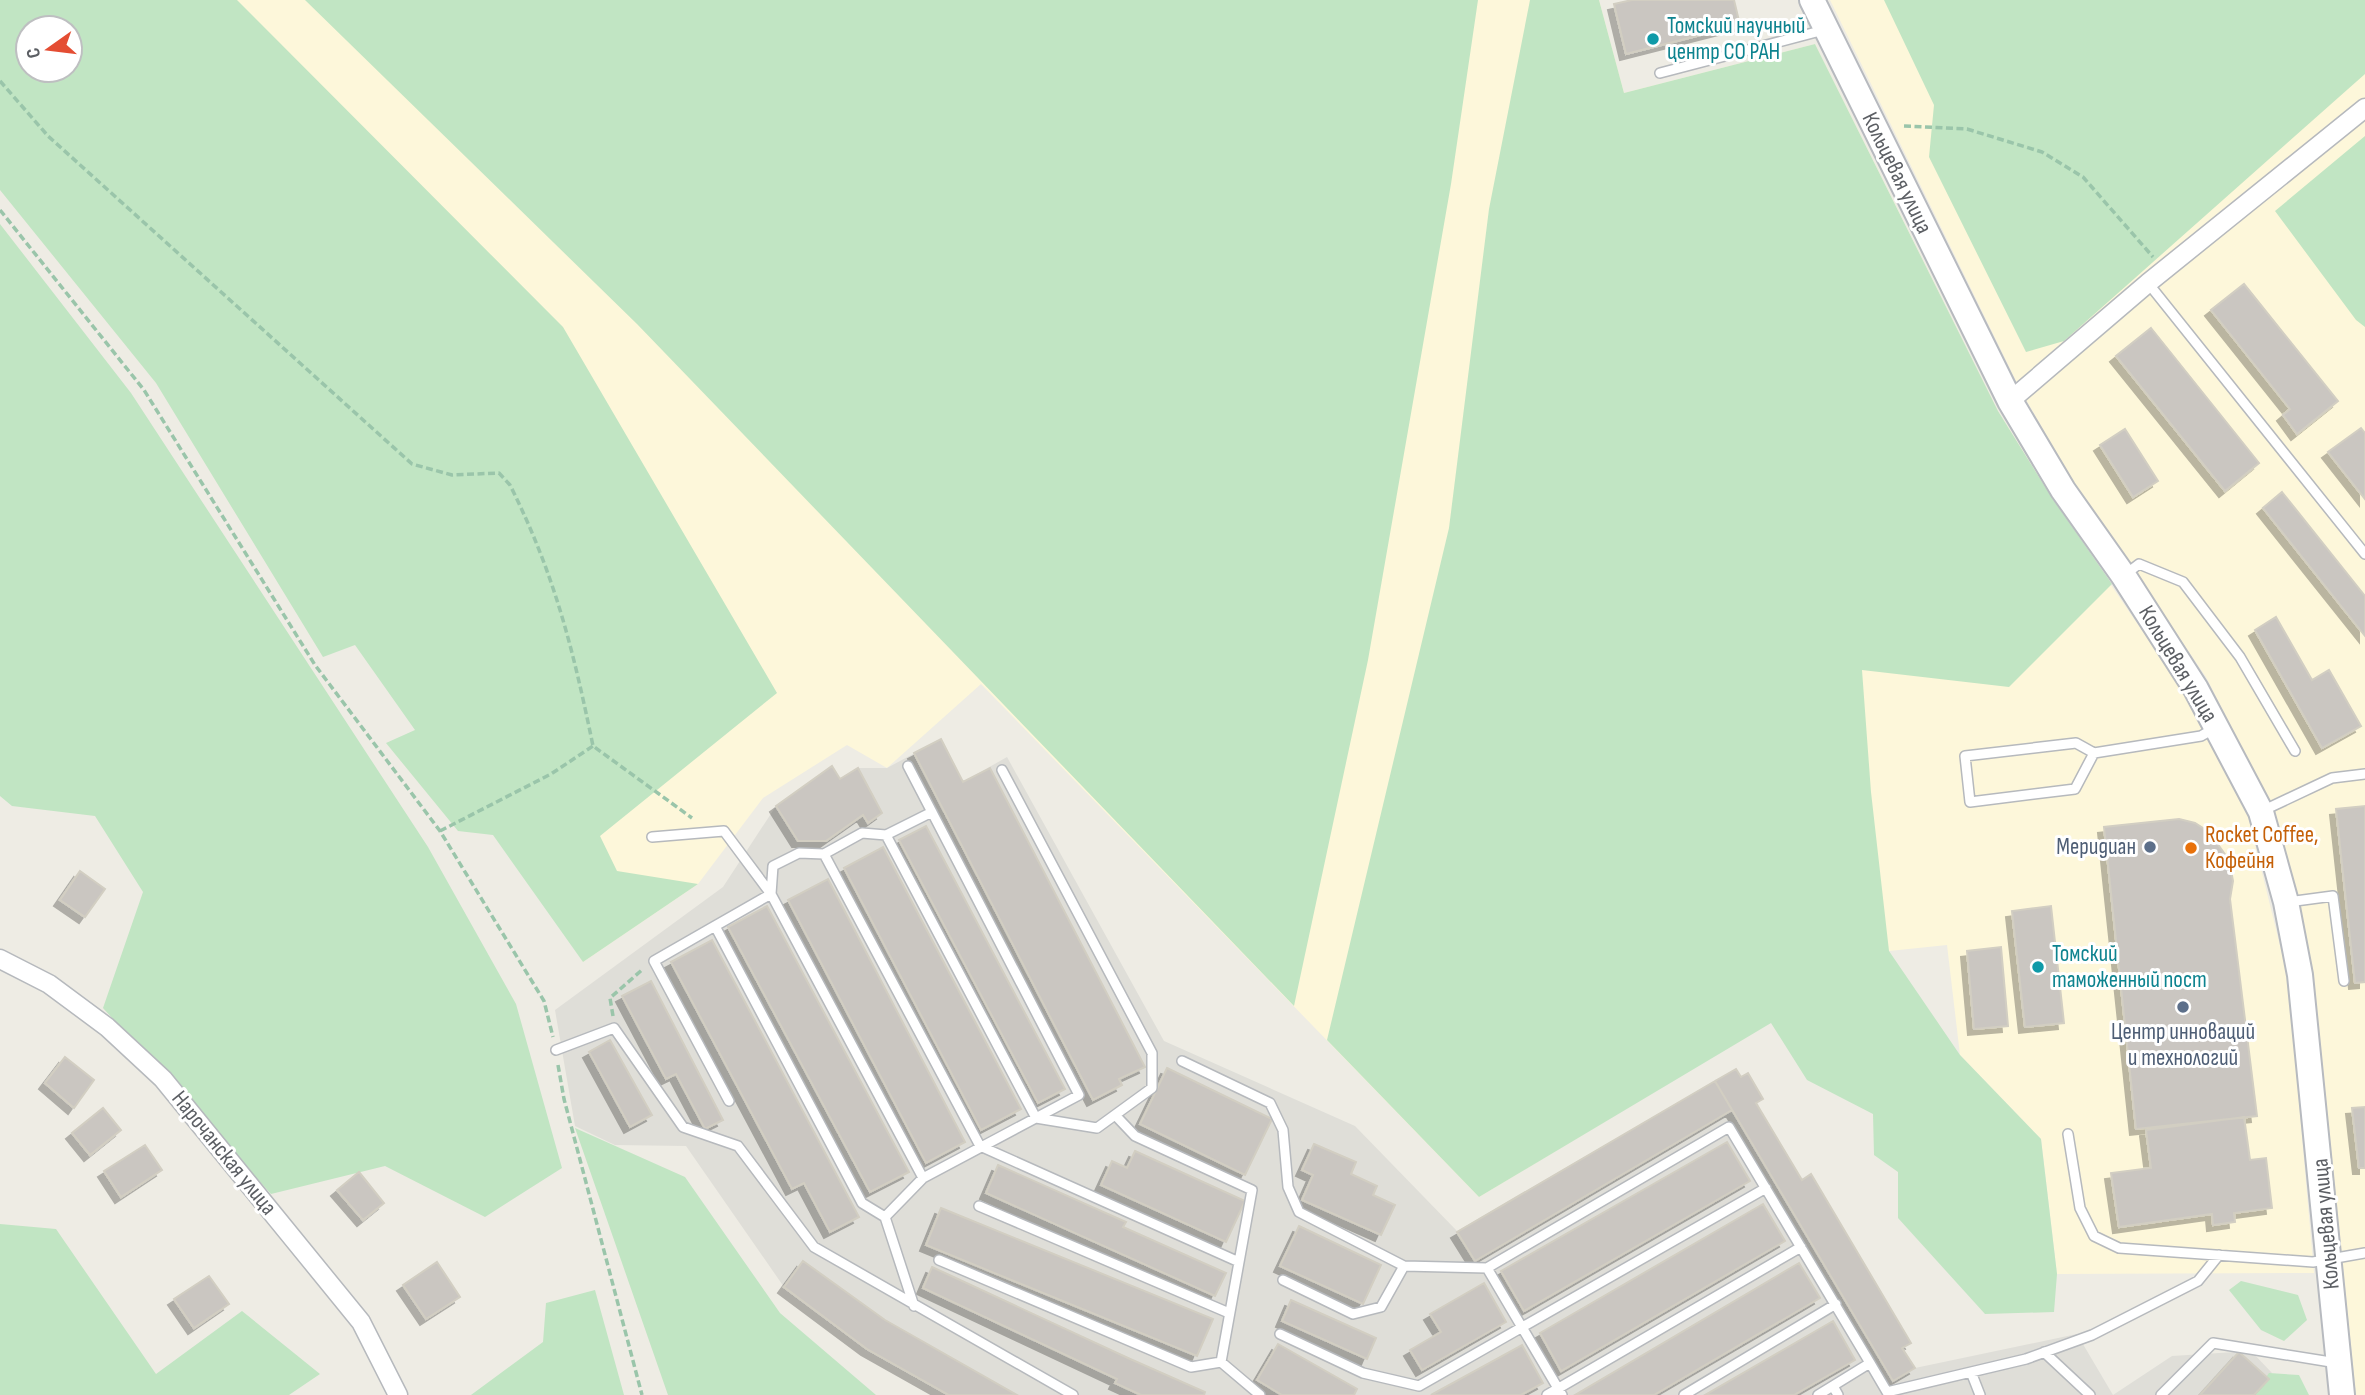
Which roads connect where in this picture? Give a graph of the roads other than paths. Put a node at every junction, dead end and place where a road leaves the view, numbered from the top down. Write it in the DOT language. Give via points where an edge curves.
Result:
graph roads {
  1 [pos="1812,0"];
  2 [pos="1826,29"];
  3 [pos="1660,73"];
  4 [pos="2365,108"];
  5 [pos="2148,283"];
  6 [pos="2010,401"];
  7 [pos="2365,554"];
  8 [pos="2123,575"];
  9 [pos="2216,727"];
  10 [pos="2295,751"];
  11 [pos="2094,753"];
  12 [pos="908,766"];
  13 [pos="1002,770"];
  14 [pos="2365,774"];
  15 [pos="932,812"];
  16 [pos="2260,812"];
  17 [pos="886,835"];
  18 [pos="652,837"];
  19 [pos="824,853"];
  20 [pos="771,894"];
  21 [pos="2286,902"];
  22 [pos="715,926"];
  23 [pos="0,959"];
  24 [pos="2343,981"];
  25 [pos="556,1050"];
  26 [pos="1182,1061"];
  27 [pos="729,1101"];
  28 [pos="1116,1116"];
  29 [pos="1036,1118"];
  30 [pos="2068,1134"];
  31 [pos="980,1146"];
  32 [pos="923,1178"];
  33 [pos="1766,1188"];
  34 [pos="979,1206"];
  35 [pos="885,1217"];
  36 [pos="1801,1247"];
  37 [pos="2365,1253"];
  38 [pos="2219,1255"];
  39 [pos="2329,1259"];
  40 [pos="939,1260"];
  41 [pos="1239,1262"];
  42 [pos="1404,1266"];
  43 [pos="1487,1268"];
  44 [pos="1283,1280"];
  45 [pos="1836,1304"];
  46 [pos="914,1306"];
  47 [pos="1230,1313"];
  48 [pos="1523,1329"];
  49 [pos="1280,1334"];
  50 [pos="2044,1352"];
  51 [pos="1221,1362"];
  52 [pos="1870,1363"];
  53 [pos="2339,1363"];
  54 [pos="1971,1372"];
  55 [pos="1835,1390"];
  56 [pos="1560,1392"];
  57 [pos="398,1395"];
  58 [pos="1073,1395"];
  59 [pos="1260,1395"];
  60 [pos="1548,1395"];
  61 [pos="1684,1395"];
  62 [pos="1818,1395"];
  63 [pos="1980,1395"];
  64 [pos="2090,1395"];
  65 [pos="2161,1395"];
  66 [pos="2342,1395"];
  1 -- 2 [label="street, Кольцевая улица"];
  2 -- 3 [label="lane"];
  2 -- 6 [label="street, Кольцевая улица"];
  4 -- 5 [label="street"];
  5 -- 6 [label="street"];
  5 -- 7 [label="lane"];
  6 -- 8 [label="street, Кольцевая улица" via="2063,490"];
  8 -- 9 [label="street, Кольцевая улица"];
  8 -- 10 [label="lane" via="2139,564 2183,582 2240,657"];
  9 -- 11 [label="lane" via="2201,736"];
  9 -- 16 [label="street, Кольцевая улица"];
  11 -- 11 [label="lane" via="2075,789 1970,802 1965,756 2076,743"];
  12 -- 15 [label="lane"];
  13 -- 28 [label="lane" via="1153,1053 1152,1088"];
  14 -- 16 [label="lane" via="2332,778"];
  15 -- 17 [label="lane"];
  15 -- 29 [label="lane" via="1079,1095"];
  16 -- 21 [label="street, Кольцевая улица"];
  17 -- 19 [label="lane" via="862,833"];
  17 -- 29 [label="lane"];
  18 -- 20 [label="lane" via="724,831"];
  19 -- 20 [label="lane" via="799,853 773,866"];
  19 -- 31 [label="lane"];
  20 -- 22 [label="lane"];
  20 -- 32 [label="lane"];
  21 -- 24 [label="lane" via="2333,896"];
  21 -- 39 [label="street, Кольцевая улица" via="2300,975"];
  22 -- 27 [label="lane" via="654,961"];
  22 -- 35 [label="lane" via="862,1203"];
  23 -- 57 [label="street, Нарочанская улица" via="49,984 107,1027 163,1079 361,1322"];
  25 -- 46 [label="lane" via="614,1028 683,1128 738,1146 814,1247"];
  26 -- 42 [label="lane" via="1270,1103 1283,1130 1288,1187 1299,1212"];
  28 -- 29 [label="lane" via="1097,1128"];
  28 -- 41 [label="lane" via="1135,1136 1251,1190"];
  29 -- 31 [label="lane"];
  30 -- 38 [label="lane" via="2080,1208 2094,1236 2119,1248"];
  31 -- 32 [label="lane"];
  31 -- 41 [label="lane"];
  32 -- 35 [label="lane"];
  33 -- 36 [label="lane"];
  33 -- 43 [label="lane" via="1729,1127"];
  33 -- 48 [label="lane"];
  34 -- 47 [label="lane"];
  35 -- 46 [label="lane"];
  36 -- 45 [label="lane"];
  36 -- 56 [label="lane"];
  37 -- 39 [label="lane"];
  38 -- 39 [label="lane" via="2313,1262"];
  38 -- 50 [label="lane" via="2198,1281 2092,1335"];
  39 -- 53 [label="street, Кольцевая улица"];
  40 -- 51 [label="lane" via="1191,1367"];
  41 -- 47 [label="lane"];
  42 -- 43 [label="lane"];
  42 -- 44 [label="lane" via="1381,1307 1353,1314"];
  43 -- 48 [label="lane"];
  45 -- 52 [label="lane"];
  45 -- 61 [label="lane"];
  46 -- 58 [label="lane"];
  47 -- 51 [label="lane"];
  48 -- 49 [label="lane" via="1419,1387 1363,1373"];
  48 -- 56 [label="lane"];
  50 -- 54 [label="lane"];
  50 -- 64 [label="lane"];
  51 -- 59 [label="lane"];
  52 -- 54 [label="lane" via="1887,1392"];
  52 -- 55 [label="lane"];
  53 -- 65 [label="lane" via="2213,1343"];
  53 -- 66 [label="street, Кольцевая улица"];
  54 -- 63 [label="lane"];
  55 -- 62 [label="lane"];
  56 -- 60 [label="lane"];
}
